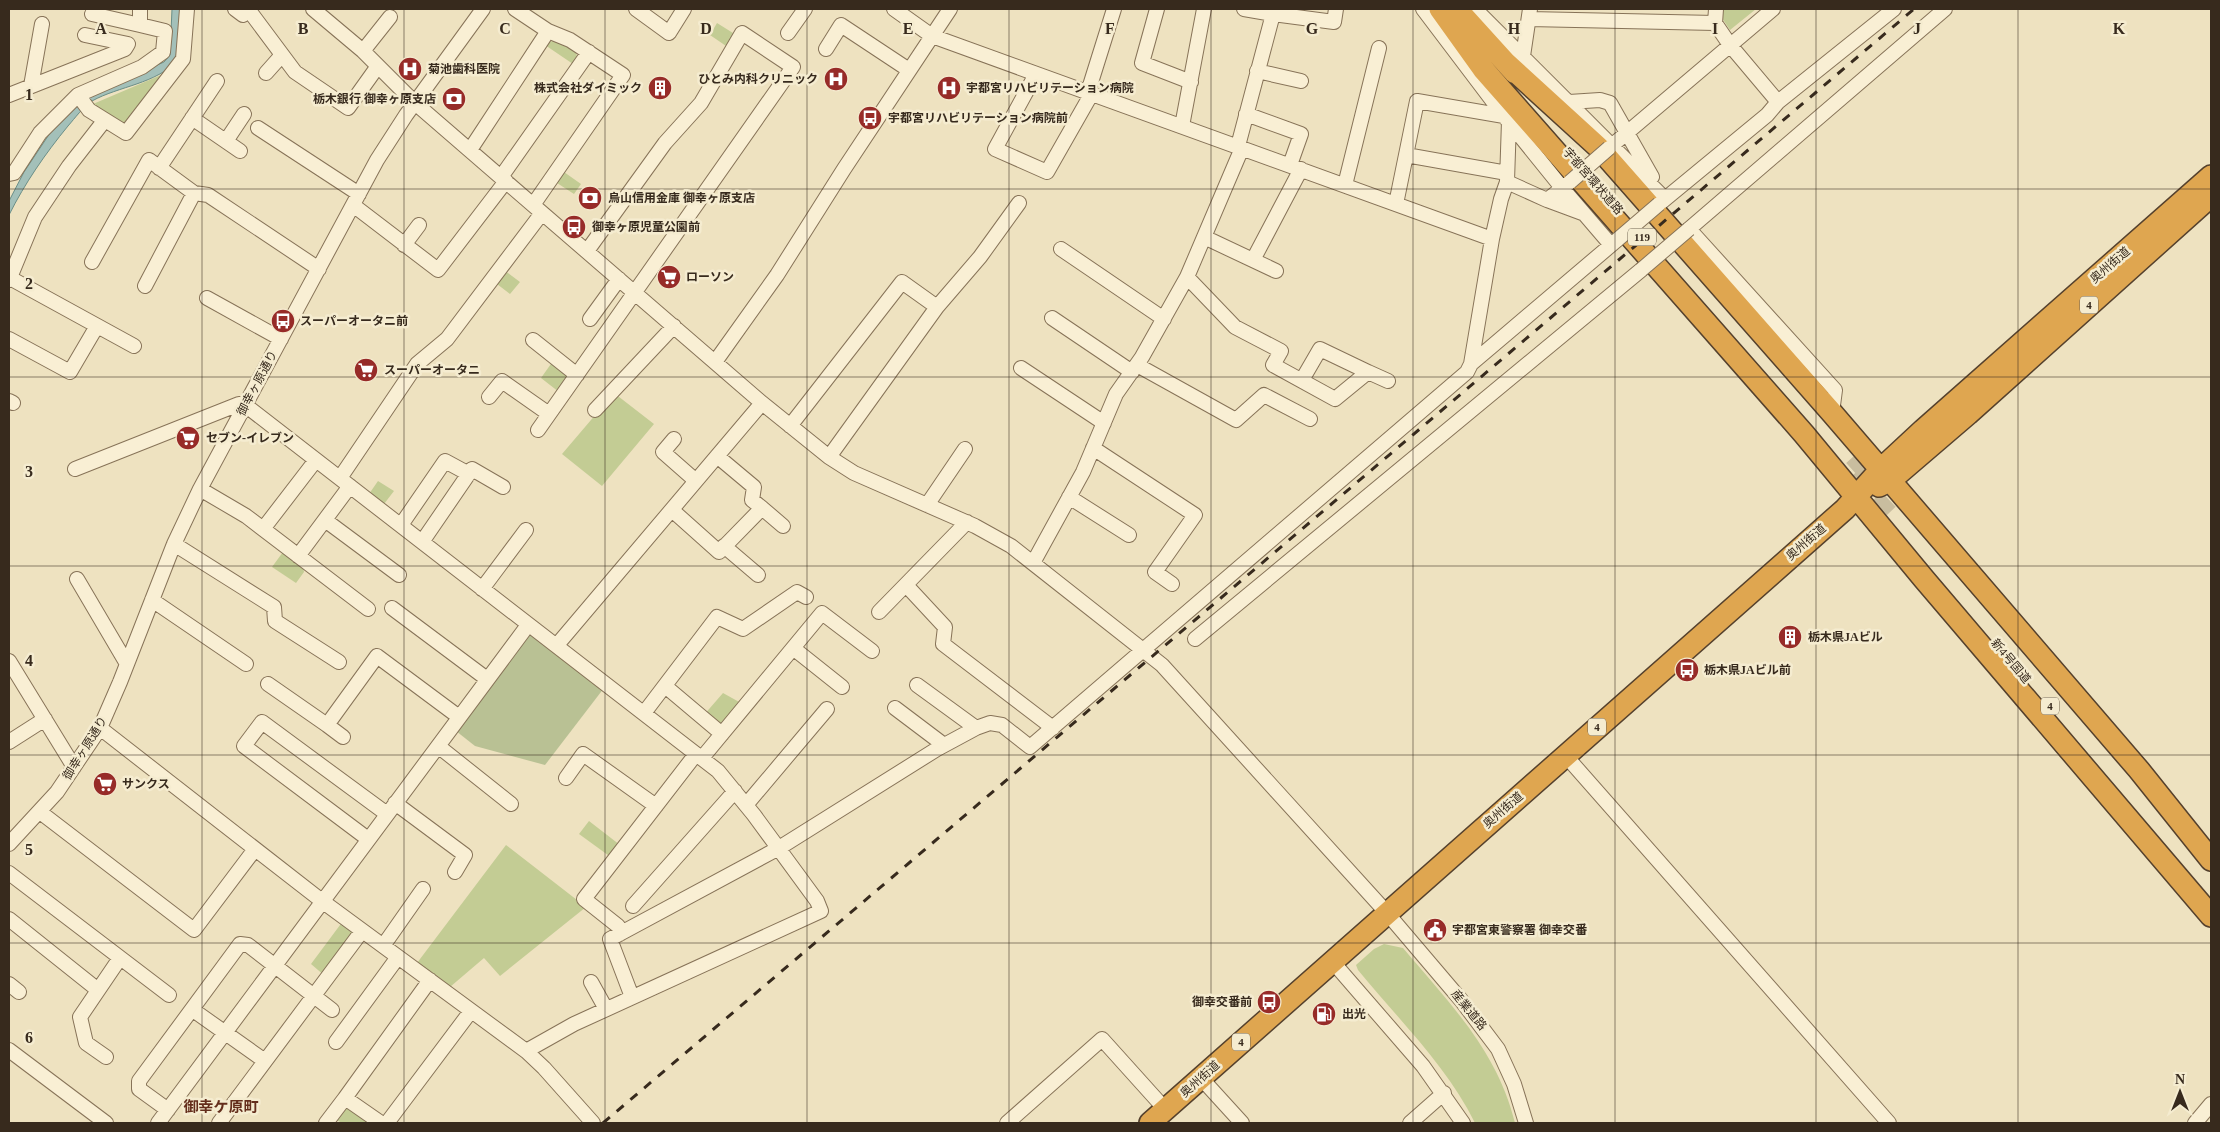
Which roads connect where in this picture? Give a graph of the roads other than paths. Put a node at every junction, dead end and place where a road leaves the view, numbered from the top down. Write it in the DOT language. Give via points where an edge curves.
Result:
graph roads {
  1 [pos="140,9"];
  2 [pos="187,9"];
  3 [pos="235,9"];
  4 [pos="248,9"];
  5 [pos="313,9"];
  6 [pos="483,9"];
  7 [pos="515,9"];
  8 [pos="636,9"];
  9 [pos="684,9"];
  10 [pos="805,9"];
  11 [pos="894,9"];
  12 [pos="950,9"];
  13 [pos="1114,9"];
  14 [pos="1158,9"];
  15 [pos="1190,9"];
  16 [pos="1244,9"];
  17 [pos="1336,9"];
  18 [pos="1423,9"];
  19 [pos="1440,9"];
  20 [pos="1457,9"];
  21 [pos="1475,9"];
  22 [pos="1716,9"];
  23 [pos="1773,9"];
  24 [pos="1894,9"];
  25 [pos="1945,9"];
  26 [pos="1204,11"];
  27 [pos="92,14"];
  28 [pos="1273,14"];
  29 [pos="1530,14"];
  30 [pos="390,17"];
  31 [pos="1715,23"];
  32 [pos="42,24"];
  33 [pos="140,25"];
  34 [pos="548,31"];
  35 [pos="788,33"];
  36 [pos="85,35"];
  37 [pos="932,36"];
  38 [pos="1730,45"];
  39 [pos="826,48"];
  40 [pos="1379,48"];
  41 [pos="363,51"];
  42 [pos="589,52"];
  43 [pos="282,55"];
  44 [pos="1515,60"];
  45 [pos="378,66"];
  46 [pos="909,70"];
  47 [pos="1257,71"];
  48 [pos="266,73"];
  49 [pos="1036,74"];
  50 [pos="217,81"];
  51 [pos="1301,81"];
  52 [pos="1191,82"];
  53 [pos="31,86"];
  54 [pos="1090,93"];
  55 [pos="9,95"];
  56 [pos="78,96"];
  57 [pos="1569,102"];
  58 [pos="1778,102"];
  59 [pos="415,103"];
  60 [pos="244,114"];
  61 [pos="1246,114"];
  62 [pos="192,118"];
  63 [pos="1507,119"];
  64 [pos="104,121"];
  65 [pos="1182,126"];
  66 [pos="258,128"];
  67 [pos="1626,134"];
  68 [pos="226,141"];
  69 [pos="1611,146"];
  70 [pos="1240,147"];
  71 [pos="470,150"];
  72 [pos="240,151"];
  73 [pos="1406,155"];
  74 [pos="1296,167"];
  75 [pos="159,168"];
  76 [pos="9,174"];
  77 [pos="2211,176"];
  78 [pos="1507,178"];
  79 [pos="504,179"];
  80 [pos="1345,185"];
  81 [pos="1566,186"];
  82 [pos="194,193"];
  83 [pos="2211,196"];
  84 [pos="356,200"];
  85 [pos="1547,200"];
  86 [pos="1662,201"];
  87 [pos="1019,203"];
  88 [pos="1396,204"];
  89 [pos="538,209"];
  90 [pos="1585,214"];
  91 [pos="419,225"];
  92 [pos="1689,229"];
  93 [pos="1204,237"];
  94 [pos="1492,240"];
  95 [pos="1614,242"];
  96 [pos="404,245"];
  97 [pos="1061,248"];
  98 [pos="587,251"];
  99 [pos="1253,260"];
  100 [pos="92,262"];
  101 [pos="319,269"];
  102 [pos="1276,271"];
  103 [pos="1187,277"];
  104 [pos="9,279"];
  105 [pos="619,279"];
  106 [pos="145,286"];
  107 [pos="634,293"];
  108 [pos="207,298"];
  109 [pos="938,307"];
  110 [pos="1052,318"];
  111 [pos="1164,318"];
  112 [pos="590,319"];
  113 [pos="97,326"];
  114 [pos="674,326"];
  115 [pos="281,338"];
  116 [pos="9,339"];
  117 [pos="533,340"];
  118 [pos="134,346"];
  119 [pos="715,362"];
  120 [pos="1471,364"];
  121 [pos="1021,368"];
  122 [pos="1134,368"];
  123 [pos="1368,372"];
  124 [pos="577,375"];
  125 [pos="1302,380"];
  126 [pos="1388,381"];
  127 [pos="489,397"];
  128 [pos="762,403"];
  129 [pos="245,405"];
  130 [pos="595,410"];
  131 [pos="1832,412"];
  132 [pos="549,414"];
  133 [pos="1310,418"];
  134 [pos="1104,423"];
  135 [pos="790,426"];
  136 [pos="538,430"];
  137 [pos="674,440"];
  138 [pos="1093,448"];
  139 [pos="965,449"];
  140 [pos="717,456"];
  141 [pos="829,457"];
  142 [pos="316,460"];
  143 [pos="75,470"];
  144 [pos="469,474"];
  145 [pos="1886,474"];
  146 [pos="696,481"];
  147 [pos="345,482"];
  148 [pos="503,487"];
  149 [pos="200,489"];
  150 [pos="1069,497"];
  151 [pos="1856,498"];
  152 [pos="927,505"];
  153 [pos="762,508"];
  154 [pos="672,510"];
  155 [pos="325,520"];
  156 [pos="967,522"];
  157 [pos="401,525"];
  158 [pos="783,526"];
  159 [pos="264,529"];
  160 [pos="526,530"];
  161 [pos="1129,535"];
  162 [pos="422,542"];
  163 [pos="174,544"];
  164 [pos="724,546"];
  165 [pos="298,556"];
  166 [pos="1034,563"];
  167 [pos="399,575"];
  168 [pos="758,575"];
  169 [pos="77,580"];
  170 [pos="1172,584"];
  171 [pos="906,585"];
  172 [pos="482,589"];
  173 [pos="806,597"];
  174 [pos="152,600"];
  175 [pos="392,608"];
  176 [pos="368,609"];
  177 [pos="879,612"];
  178 [pos="528,625"];
  179 [pos="1195,639"];
  180 [pos="557,645"];
  181 [pos="793,648"];
  182 [pos="1142,649"];
  183 [pos="872,651"];
  184 [pos="9,661"];
  185 [pos="339,662"];
  186 [pos="127,664"];
  187 [pos="246,664"];
  188 [pos="487,679"];
  189 [pos="268,684"];
  190 [pos="917,685"];
  191 [pos="665,686"];
  192 [pos="842,687"];
  193 [pos="895,708"];
  194 [pos="827,709"];
  195 [pos="644,713"];
  196 [pos="459,716"];
  197 [pos="45,720"];
  198 [pos="328,725"];
  199 [pos="100,728"];
  200 [pos="976,728"];
  201 [pos="1053,728"];
  202 [pos="722,734"];
  203 [pos="343,737"];
  204 [pos="9,742"];
  205 [pos="944,745"];
  206 [pos="438,746"];
  207 [pos="1565,755"];
  208 [pos="699,756"];
  209 [pos="74,766"];
  210 [pos="566,778"];
  211 [pos="735,791"];
  212 [pos="511,804"];
  213 [pos="746,805"];
  214 [pos="656,806"];
  215 [pos="391,808"];
  216 [pos="40,812"];
  217 [pos="368,839"];
  218 [pos="9,844"];
  219 [pos="779,848"];
  220 [pos="255,849"];
  221 [pos="2211,860"];
  222 [pos="455,872"];
  223 [pos="9,873"];
  224 [pos="2211,873"];
  225 [pos="423,889"];
  226 [pos="2211,899"];
  227 [pos="322,901"];
  228 [pos="633,906"];
  229 [pos="1387,913"];
  230 [pos="2211,916"];
  231 [pos="9,919"];
  232 [pos="362,931"];
  233 [pos="620,934"];
  234 [pos="383,946"];
  235 [pos="398,957"];
  236 [pos="120,958"];
  237 [pos="1332,961"];
  238 [pos="274,965"];
  239 [pos="430,980"];
  240 [pos="591,982"];
  241 [pos="98,990"];
  242 [pos="169,995"];
  243 [pos="314,996"];
  244 [pos="632,997"];
  245 [pos="193,1010"];
  246 [pos="332,1010"];
  247 [pos="606,1010"];
  248 [pos="471,1011"];
  249 [pos="225,1032"];
  250 [pos="336,1042"];
  251 [pos="9,1050"];
  252 [pos="526,1051"];
  253 [pos="106,1056"];
  254 [pos="265,1061"];
  255 [pos="1201,1078"];
  256 [pos="1444,1093"];
  257 [pos="345,1098"];
  258 [pos="2211,1104"];
  259 [pos="168,1110"];
  260 [pos="1157,1116"];
  261 [pos="589,1122"];
  262 [pos="106,1123"];
  263 [pos="158,1123"];
  264 [pos="219,1123"];
  265 [pos="326,1123"];
  266 [pos="381,1123"];
  267 [pos="387,1123"];
  268 [pos="1007,1123"];
  269 [pos="1242,1123"];
  270 [pos="1410,1123"];
  271 [pos="1463,1123"];
  272 [pos="1526,1123"];
  273 [pos="1889,1123"];
  274 [pos="2195,1123"];
  1 -- 33 [label="street"];
  2 -- 64 [label="street" via="183,58 126,133"];
  3 -- 4 [label="street" via="243,15"];
  4 -- 43 [label="street"];
  5 -- 41 [label="street, 産業道路"];
  6 -- 59 [label="street, 御幸ヶ原通り"];
  7 -- 34 [label="street"];
  8 -- 9 [label="street" via="668,33"];
  10 -- 35 [label="street"];
  11 -- 37 [label="street"];
  12 -- 37 [label="street"];
  13 -- 54 [label="street"];
  14 -- 52 [label="street" via="1142,63"];
  15 -- 26 [label="street"];
  16 -- 28 [label="street"];
  17 -- 28 [label="street" via="1334,22"];
  18 -- 63 [label="street"];
  19 -- 44 [label="highway, 宇都宮環状道路 / 119" via="1848,461"];
  19 -- 151 [label="highway" via="1501,91 1804,434"];
  20 -- 44 [label="highway, 宇都宮環状道路 / 119"];
  21 -- 44 [label="street"];
  22 -- 31 [label="street"];
  23 -- 38 [label="street"];
  24 -- 58 [label="street"];
  25 -- 92 [label="street"];
  26 -- 52 [label="street"];
  27 -- 33 [label="street"];
  28 -- 47 [label="street"];
  29 -- 31 [label="street"];
  29 -- 44 [label="street"];
  30 -- 41 [label="street"];
  31 -- 38 [label="street"];
  32 -- 53 [label="street"];
  33 -- 56 [label="street" via="165,31 163,52 142,67"];
  34 -- 42 [label="street"];
  34 -- 71 [label="street"];
  36 -- 53 [label="street" via="128,44 125,49"];
  37 -- 46 [label="street"];
  37 -- 49 [label="street"];
  38 -- 58 [label="street"];
  38 -- 67 [label="street"];
  39 -- 46 [label="street" via="841,26"];
  40 -- 80 [label="street"];
  41 -- 45 [label="street, 産業道路"];
  42 -- 79 [label="street"];
  42 -- 89 [label="street" via="623,75"];
  43 -- 45 [label="street" via="295,72 348,108"];
  43 -- 48 [label="street"];
  44 -- 57 [label="street"];
  44 -- 131 [label="highway" via="1598,147"];
  45 -- 59 [label="street, 産業道路"];
  46 -- 119 [label="street" via="777,275"];
  47 -- 51 [label="street"];
  47 -- 61 [label="street"];
  49 -- 54 [label="street"];
  49 -- 54 [label="street" via="995,149 1047,172"];
  50 -- 62 [label="street"];
  52 -- 65 [label="street"];
  53 -- 55 [label="street"];
  54 -- 65 [label="street"];
  56 -- 64 [label="street"];
  56 -- 76 [label="street" via="40,133 14,173"];
  57 -- 67 [label="street" via="1606,100 1614,108"];
  57 -- 69 [label="street"];
  58 -- 86 [label="street" via="1767,116"];
  59 -- 71 [label="street, 産業道路"];
  59 -- 84 [label="street, 御幸ヶ原通り" via="398,126"];
  60 -- 68 [label="street"];
  61 -- 70 [label="street"];
  61 -- 74 [label="street" via="1301,134"];
  62 -- 68 [label="street"];
  62 -- 75 [label="street"];
  63 -- 73 [label="street" via="1417,101"];
  63 -- 78 [label="street"];
  63 -- 81 [label="street"];
  64 -- 104 [label="street" via="35,217"];
  65 -- 70 [label="street"];
  66 -- 84 [label="street"];
  67 -- 69 [label="street"];
  67 -- 86 [label="street"];
  68 -- 72 [label="street"];
  69 -- 81 [label="street, bridge"];
  69 -- 86 [label="street"];
  70 -- 74 [label="street"];
  70 -- 93 [label="street"];
  71 -- 79 [label="street, 産業道路"];
  73 -- 78 [label="street"];
  73 -- 88 [label="street"];
  74 -- 80 [label="street"];
  74 -- 99 [label="street"];
  75 -- 82 [label="street"];
  75 -- 100 [label="street" via="149,160"];
  77 -- 145 [label="highway, 奥州街道 / 4"];
  78 -- 85 [label="street"];
  78 -- 94 [label="street"];
  79 -- 89 [label="street, 産業道路"];
  79 -- 96 [label="street" via="438,270"];
  80 -- 88 [label="street"];
  81 -- 85 [label="street"];
  81 -- 90 [label="street"];
  82 -- 101 [label="street" via="208,195"];
  82 -- 106 [label="street"];
  83 -- 145 [label="highway, 奥州街道 / 4" via="1968,414"];
  84 -- 96 [label="street"];
  84 -- 101 [label="street, 御幸ヶ原通り"];
  85 -- 90 [label="street"];
  86 -- 95 [label="street, bridge"];
  87 -- 109 [label="street"];
  88 -- 94 [label="street"];
  89 -- 98 [label="street, 産業道路"];
  89 -- 147 [label="street" via="447,340 417,364"];
  90 -- 95 [label="street"];
  91 -- 96 [label="street"];
  92 -- 131 [label="street" via="1835,390"];
  92 -- 179 [label="street, bridge"];
  93 -- 99 [label="street"];
  93 -- 103 [label="street"];
  94 -- 120 [label="street"];
  95 -- 120 [label="street"];
  97 -- 111 [label="street"];
  98 -- 105 [label="street, 産業道路"];
  98 -- 107 [label="street" via="665,143 701,103 742,33 793,67"];
  99 -- 102 [label="street"];
  101 -- 115 [label="street, 御幸ヶ原通り"];
  103 -- 111 [label="street"];
  103 -- 125 [label="street" via="1235,327 1281,351 1273,365"];
  104 -- 113 [label="street"];
  105 -- 107 [label="street, 産業道路"];
  105 -- 112 [label="street"];
  107 -- 114 [label="street, 産業道路"];
  107 -- 124 [label="street"];
  108 -- 115 [label="street"];
  109 -- 135 [label="street" via="902,282"];
  109 -- 141 [label="street"];
  110 -- 122 [label="street"];
  111 -- 122 [label="street"];
  113 -- 116 [label="street" via="70,372"];
  113 -- 118 [label="street"];
  114 -- 119 [label="street, 産業道路"];
  114 -- 130 [label="street"];
  115 -- 129 [label="street, 御幸ヶ原通り"];
  117 -- 124 [label="street"];
  119 -- 128 [label="street, 産業道路"];
  120 -- 182 [label="street" via="1451,386"];
  121 -- 134 [label="street"];
  122 -- 133 [label="street" via="1236,420 1264,396"];
  122 -- 134 [label="street" via="1116,394"];
  123 -- 125 [label="street" via="1335,399"];
  123 -- 125 [label="street" via="1320,348"];
  123 -- 126 [label="street"];
  124 -- 132 [label="street"];
  127 -- 132 [label="street" via="502,381"];
  128 -- 135 [label="street, 産業道路"];
  128 -- 140 [label="street"];
  129 -- 142 [label="street"];
  129 -- 143 [label="street" via="239,404"];
  129 -- 149 [label="street, 御幸ヶ原通り"];
  131 -- 145 [label="highway"];
  132 -- 136 [label="street"];
  134 -- 138 [label="street"];
  135 -- 141 [label="street, 産業道路"];
  137 -- 146 [label="street" via="663,452"];
  138 -- 150 [label="street"];
  138 -- 170 [label="street" via="1195,516 1155,572"];
  139 -- 152 [label="street"];
  140 -- 146 [label="street"];
  140 -- 153 [label="street" via="754,487 752,500"];
  141 -- 152 [label="street, 産業道路" via="854,473"];
  142 -- 147 [label="street"];
  142 -- 159 [label="street"];
  144 -- 148 [label="street" via="472,470"];
  144 -- 157 [label="street" via="445,461"];
  144 -- 162 [label="street"];
  145 -- 151 [label="highway, 奥州街道 / 4"];
  145 -- 221 [label="highway" via="2139,770"];
  146 -- 154 [label="street"];
  147 -- 155 [label="street"];
  147 -- 157 [label="street"];
  149 -- 159 [label="street"];
  149 -- 163 [label="street, 御幸ヶ原通り"];
  150 -- 161 [label="street"];
  150 -- 166 [label="street"];
  151 -- 207 [label="highway, 奥州街道 / 4"];
  151 -- 230 [label="highway"];
  152 -- 156 [label="street, 産業道路"];
  153 -- 158 [label="street"];
  153 -- 164 [label="street"];
  154 -- 164 [label="street" via="719,552"];
  154 -- 180 [label="street"];
  155 -- 165 [label="street"];
  155 -- 167 [label="street"];
  156 -- 166 [label="street, 産業道路"];
  156 -- 171 [label="street"];
  157 -- 162 [label="street"];
  159 -- 165 [label="street"];
  160 -- 172 [label="street"];
  162 -- 172 [label="street"];
  163 -- 174 [label="street, 御幸ヶ原通り"];
  163 -- 185 [label="street" via="274,607 274,621"];
  164 -- 168 [label="street"];
  165 -- 176 [label="street"];
  166 -- 182 [label="street, 産業道路"];
  169 -- 186 [label="street"];
  171 -- 177 [label="street"];
  171 -- 201 [label="street" via="945,627 944,644"];
  172 -- 178 [label="street"];
  173 -- 191 [label="street" via="797,592 743,629 717,617"];
  174 -- 186 [label="street, 御幸ヶ原通り"];
  174 -- 187 [label="street"];
  175 -- 188 [label="street"];
  178 -- 180 [label="street"];
  178 -- 188 [label="street"];
  180 -- 195 [label="street"];
  181 -- 183 [label="street" via="822,613"];
  181 -- 192 [label="street"];
  181 -- 202 [label="street"];
  182 -- 201 [label="street"];
  182 -- 229 [label="street, 産業道路" via="1162,665 1211,717"];
  184 -- 197 [label="street"];
  186 -- 199 [label="street, 御幸ヶ原通り"];
  188 -- 196 [label="street"];
  189 -- 198 [label="street"];
  190 -- 200 [label="street"];
  191 -- 195 [label="street"];
  191 -- 202 [label="street"];
  193 -- 205 [label="street"];
  194 -- 213 [label="street"];
  195 -- 208 [label="street"];
  196 -- 198 [label="street" via="377,656"];
  196 -- 206 [label="street"];
  197 -- 204 [label="street"];
  197 -- 209 [label="street"];
  198 -- 203 [label="street"];
  199 -- 209 [label="street, 御幸ヶ原通り"];
  199 -- 220 [label="street"];
  200 -- 201 [label="street" via="990,722 1002,725 1030,746"];
  200 -- 205 [label="street"];
  202 -- 208 [label="street"];
  205 -- 219 [label="street"];
  206 -- 212 [label="street"];
  206 -- 215 [label="street"];
  207 -- 229 [label="highway, 奥州街道 / 4"];
  207 -- 273 [label="street"];
  208 -- 211 [label="street"];
  208 -- 214 [label="street"];
  209 -- 216 [label="street, 御幸ヶ原通り"];
  210 -- 214 [label="street" via="583,754"];
  211 -- 213 [label="street"];
  211 -- 228 [label="street"];
  213 -- 219 [label="street"];
  214 -- 233 [label="street" via="584,899 618,926"];
  215 -- 217 [label="street"];
  215 -- 217 [label="street" via="262,722 244,746"];
  215 -- 222 [label="street" via="465,855"];
  216 -- 218 [label="street, 御幸ヶ原通り"];
  216 -- 220 [label="street" via="194,930"];
  217 -- 227 [label="street"];
  219 -- 233 [label="street"];
  219 -- 244 [label="street" via="821,911"];
  220 -- 227 [label="street"];
  223 -- 236 [label="street"];
  224 -- 226 [label="highway, 新4号国道 / 4" via="1892,509"];
  225 -- 234 [label="street"];
  227 -- 232 [label="street"];
  227 -- 238 [label="street"];
  229 -- 237 [label="highway, 奥州街道 / 4"];
  229 -- 272 [label="street, 産業道路" via="1489,1035 1514,1084"];
  231 -- 241 [label="street"];
  232 -- 234 [label="street"];
  232 -- 243 [label="street"];
  233 -- 244 [label="street" via="610,939"];
  234 -- 235 [label="street"];
  235 -- 239 [label="street"];
  235 -- 250 [label="street"];
  236 -- 241 [label="street"];
  236 -- 242 [label="street"];
  237 -- 255 [label="highway, 奥州街道 / 4"];
  237 -- 256 [label="street"];
  238 -- 243 [label="street"];
  238 -- 245 [label="street" via="248,945 240,944"];
  238 -- 249 [label="street"];
  239 -- 248 [label="street"];
  239 -- 257 [label="street"];
  240 -- 247 [label="street"];
  241 -- 253 [label="street" via="80,1017 86,1043"];
  243 -- 246 [label="street"];
  243 -- 254 [label="street"];
  244 -- 247 [label="street"];
  245 -- 249 [label="street"];
  245 -- 259 [label="street" via="139,1081 139,1089"];
  247 -- 252 [label="street"];
  248 -- 252 [label="street"];
  248 -- 267 [label="street"];
  249 -- 254 [label="street"];
  249 -- 259 [label="street"];
  251 -- 262 [label="street"];
  252 -- 261 [label="street"];
  254 -- 264 [label="street"];
  255 -- 260 [label="highway, 奥州街道 / 4"];
  255 -- 269 [label="street"];
  256 -- 270 [label="street"];
  256 -- 271 [label="street"];
  257 -- 265 [label="street"];
  257 -- 266 [label="street"];
  258 -- 274 [label="street"];
  259 -- 263 [label="street"];
  260 -- 268 [label="street" via="1102,1040"];
}
